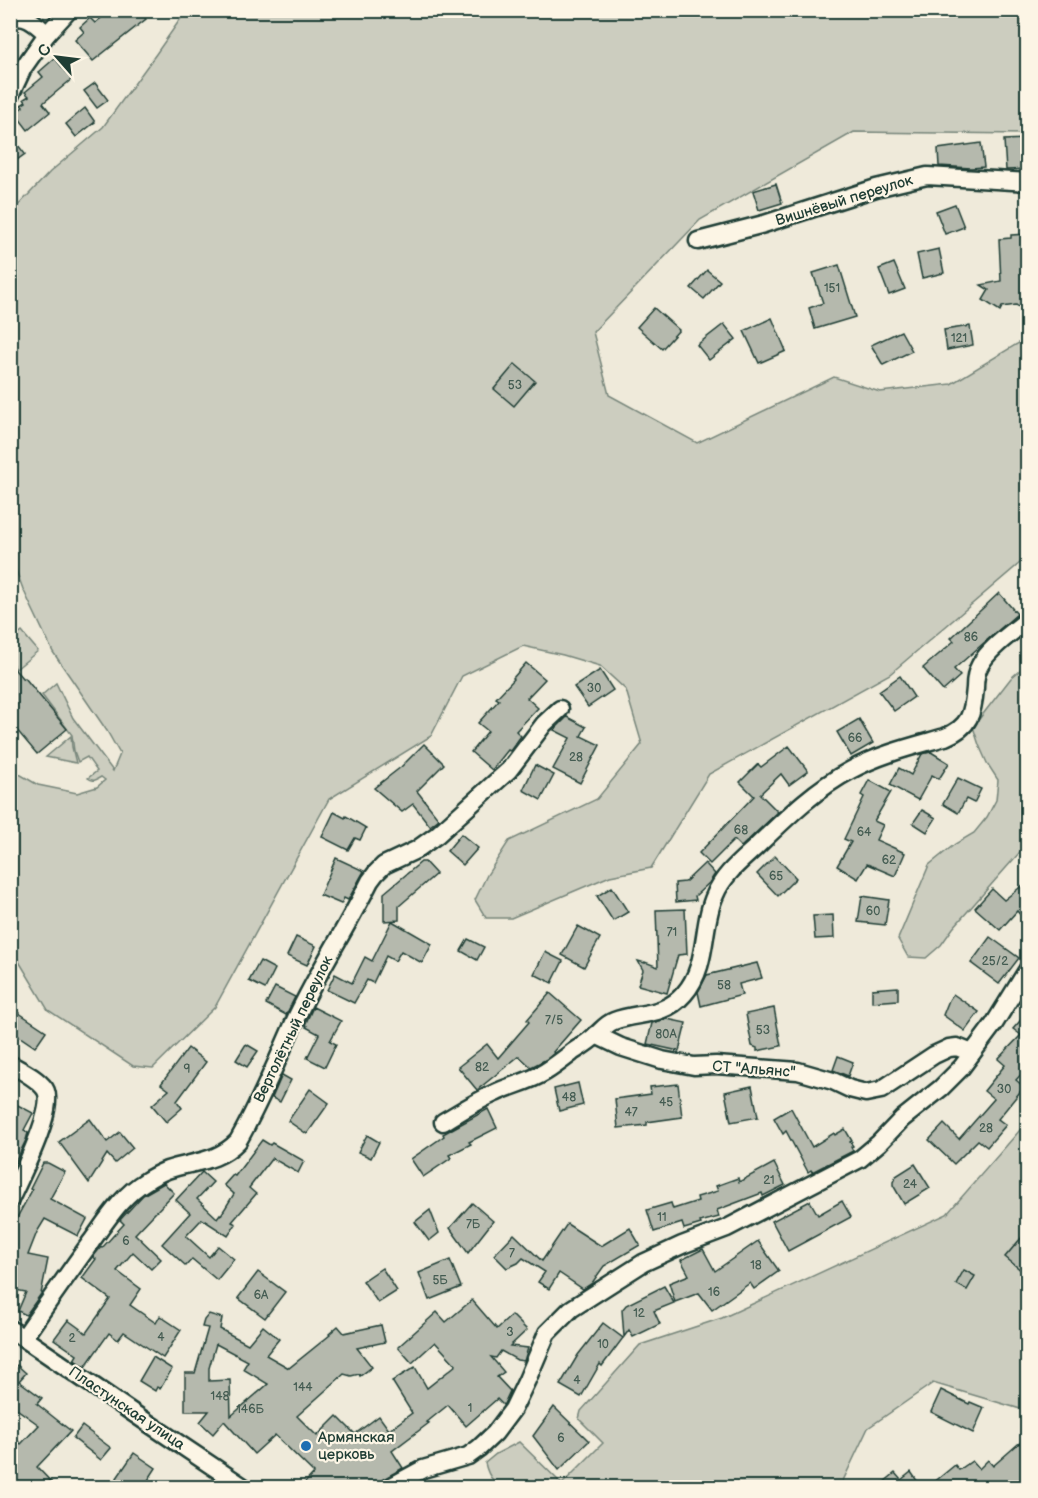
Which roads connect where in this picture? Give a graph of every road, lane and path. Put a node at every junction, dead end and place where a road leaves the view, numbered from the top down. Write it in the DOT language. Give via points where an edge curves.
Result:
graph roads {
  1 [pos="69,10"];
  2 [pos="10,19"];
  3 [pos="47,34"];
  4 [pos="10,96"];
  5 [pos="1028,182"];
  6 [pos="698,241"];
  7 [pos="1028,619"];
  8 [pos="560,710"];
  9 [pos="1028,969"];
  10 [pos="596,1035"];
  11 [pos="972,1053"];
  12 [pos="10,1064"];
  13 [pos="443,1122"];
  14 [pos="10,1200"];
  15 [pos="17,1333"];
  16 [pos="245,1488"];
  17 [pos="388,1488"];
  1 -- 3 [label="street"];
  2 -- 3 [label="street" via="24,17"];
  3 -- 4 [label="street" via="23,68"];
  5 -- 6 [label="street, Вишнёвый переулок" via="927,176"];
  7 -- 10 [label="street" via="985,656 975,680 974,707 963,728 850,770 792,811 719,885 704,950 686,993 664,1009 614,1021"];
  8 -- 15 [label="street, Вертолётный переулок" via="544,724 509,770 437,835 384,865 370,881 319,972 238,1142 220,1155 167,1170 127,1196 56,1290"];
  9 -- 11 [label="street"];
  10 -- 11 [label="street, СТ \"Альянс\"" via="662,1060 694,1066 798,1071 866,1093 881,1090 949,1047"];
  10 -- 13 [label="street" via="544,1073 496,1092"];
  11 -- 17 [label="street" via="941,1088 860,1159 727,1228 643,1263 571,1309 547,1333 513,1408 495,1433 468,1456 423,1469"];
  12 -- 14 [label="street" via="40,1084 48,1099 46,1115"];
  15 -- 16 [label="street, Пластунская улица"];
}
